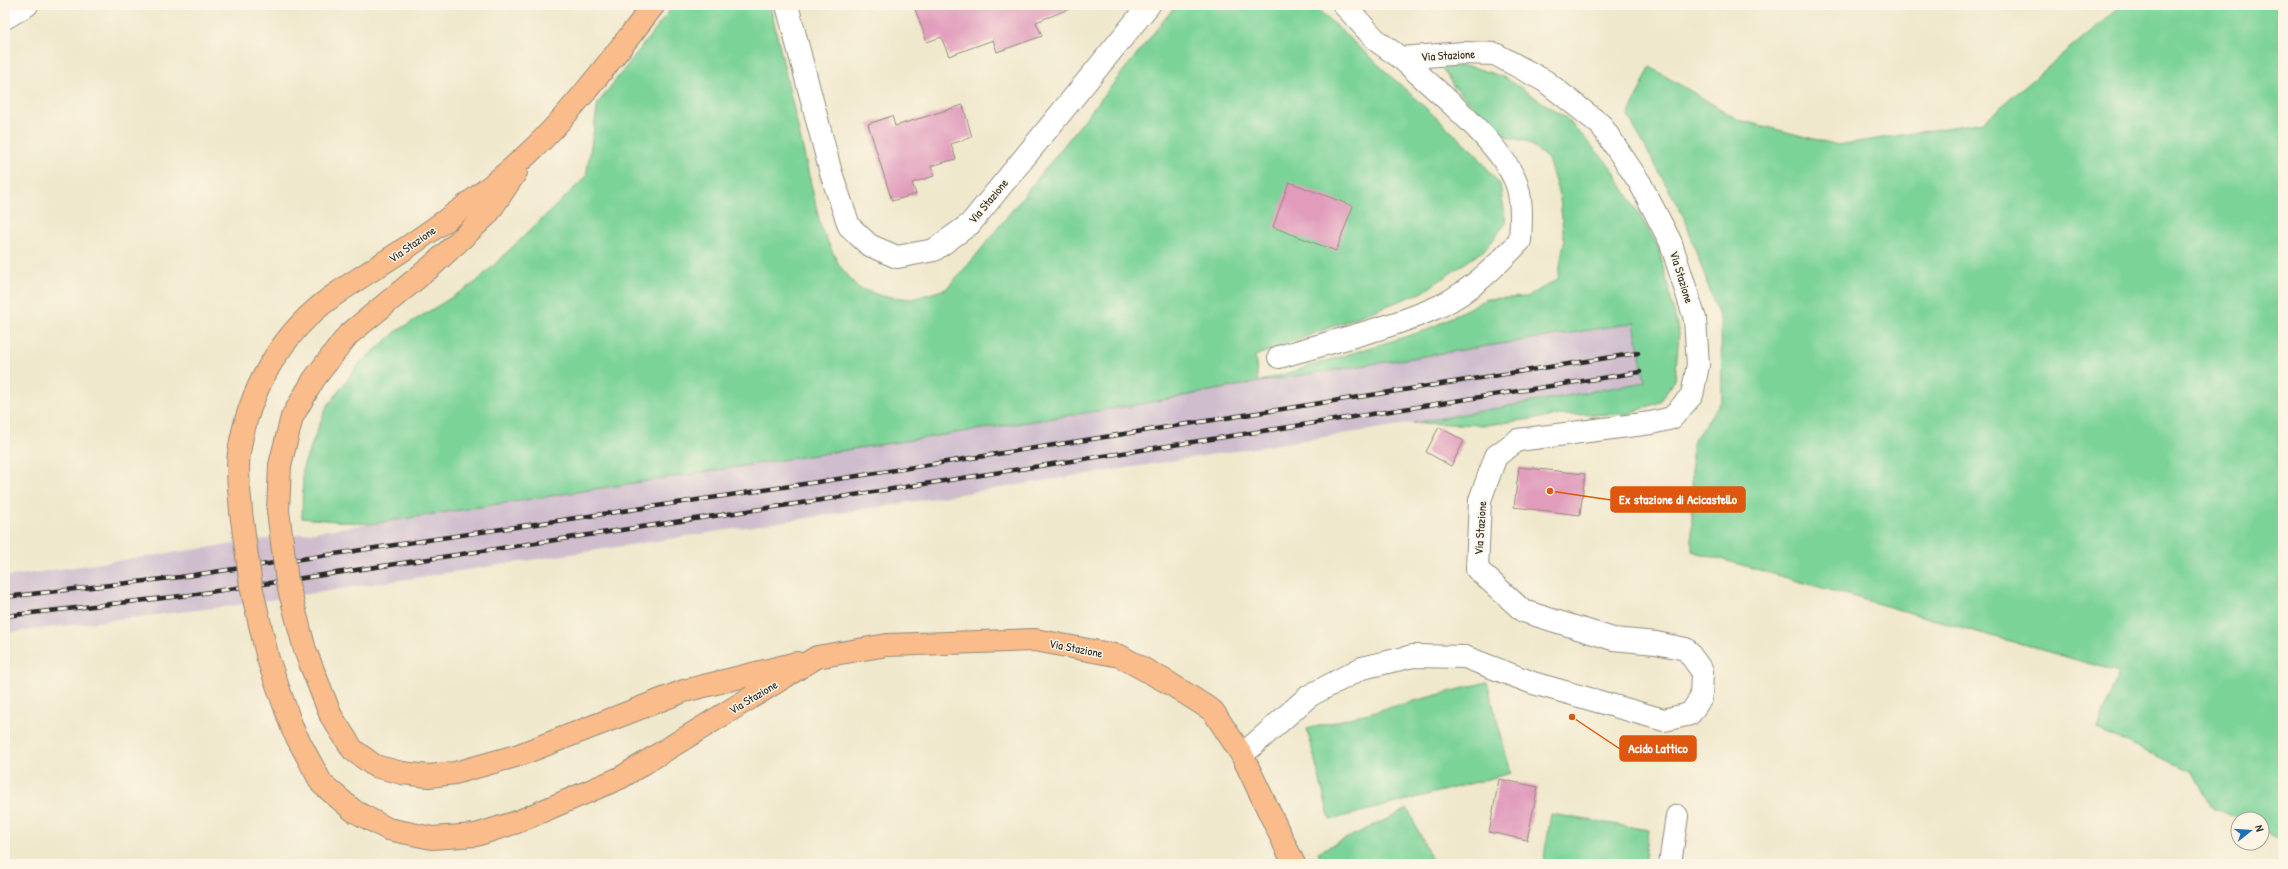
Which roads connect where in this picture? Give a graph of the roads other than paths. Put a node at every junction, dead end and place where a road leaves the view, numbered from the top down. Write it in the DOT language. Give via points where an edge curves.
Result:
graph roads {
  1 [pos="27,5"];
  2 [pos="654,5"];
  3 [pos="787,5"];
  4 [pos="1149,5"];
  5 [pos="1344,5"];
  6 [pos="5,18"];
  7 [pos="1401,58"];
  8 [pos="530,152"];
  9 [pos="1279,357"];
  10 [pos="817,657"];
  11 [pos="1242,755"];
  12 [pos="1677,816"];
  13 [pos="1294,864"];
  14 [pos="1670,864"];
  1 -- 6 [label="street"];
  2 -- 8 [label="main road, Via Stazione" via="594,81"];
  3 -- 4 [label="street, Via Stazione" via="831,173 849,226 869,245 897,257 934,250 970,224"];
  5 -- 7 [label="street" via="1377,41"];
  7 -- 9 [label="street" via="1491,143 1516,181 1521,212 1520,241 1489,273 1441,305 1381,328"];
  7 -- 11 [label="street, Via Stazione" via="1463,53 1495,54 1545,80 1601,126 1640,183 1671,243 1695,319 1698,365 1692,394 1672,418 1518,440 1496,456 1480,500 1477,569 1523,611 1613,639 1686,649 1702,671 1701,698 1690,714 1664,720 1533,683 1465,657 1413,656 1362,668 1309,696"];
  8 -- 10 [label="main road, bridge" via="487,215 348,335 314,379 292,417 280,465 278,511 287,581 305,650 331,716 353,750 375,766 429,776 455,774 519,756 684,691"];
  8 -- 10 [label="main road, Via Stazione, bridge" via="420,239 332,296 302,324 274,355 257,389 245,422 239,455 241,512 251,586 268,659 293,730 322,784 354,811 388,829 432,838 476,835 517,822 620,778"];
  10 -- 11 [label="main road, Via Stazione" via="887,645 1035,640 1120,656 1213,711"];
  11 -- 13 [label="main road, Via Stazione"];
  12 -- 14 [label="street"];
}
